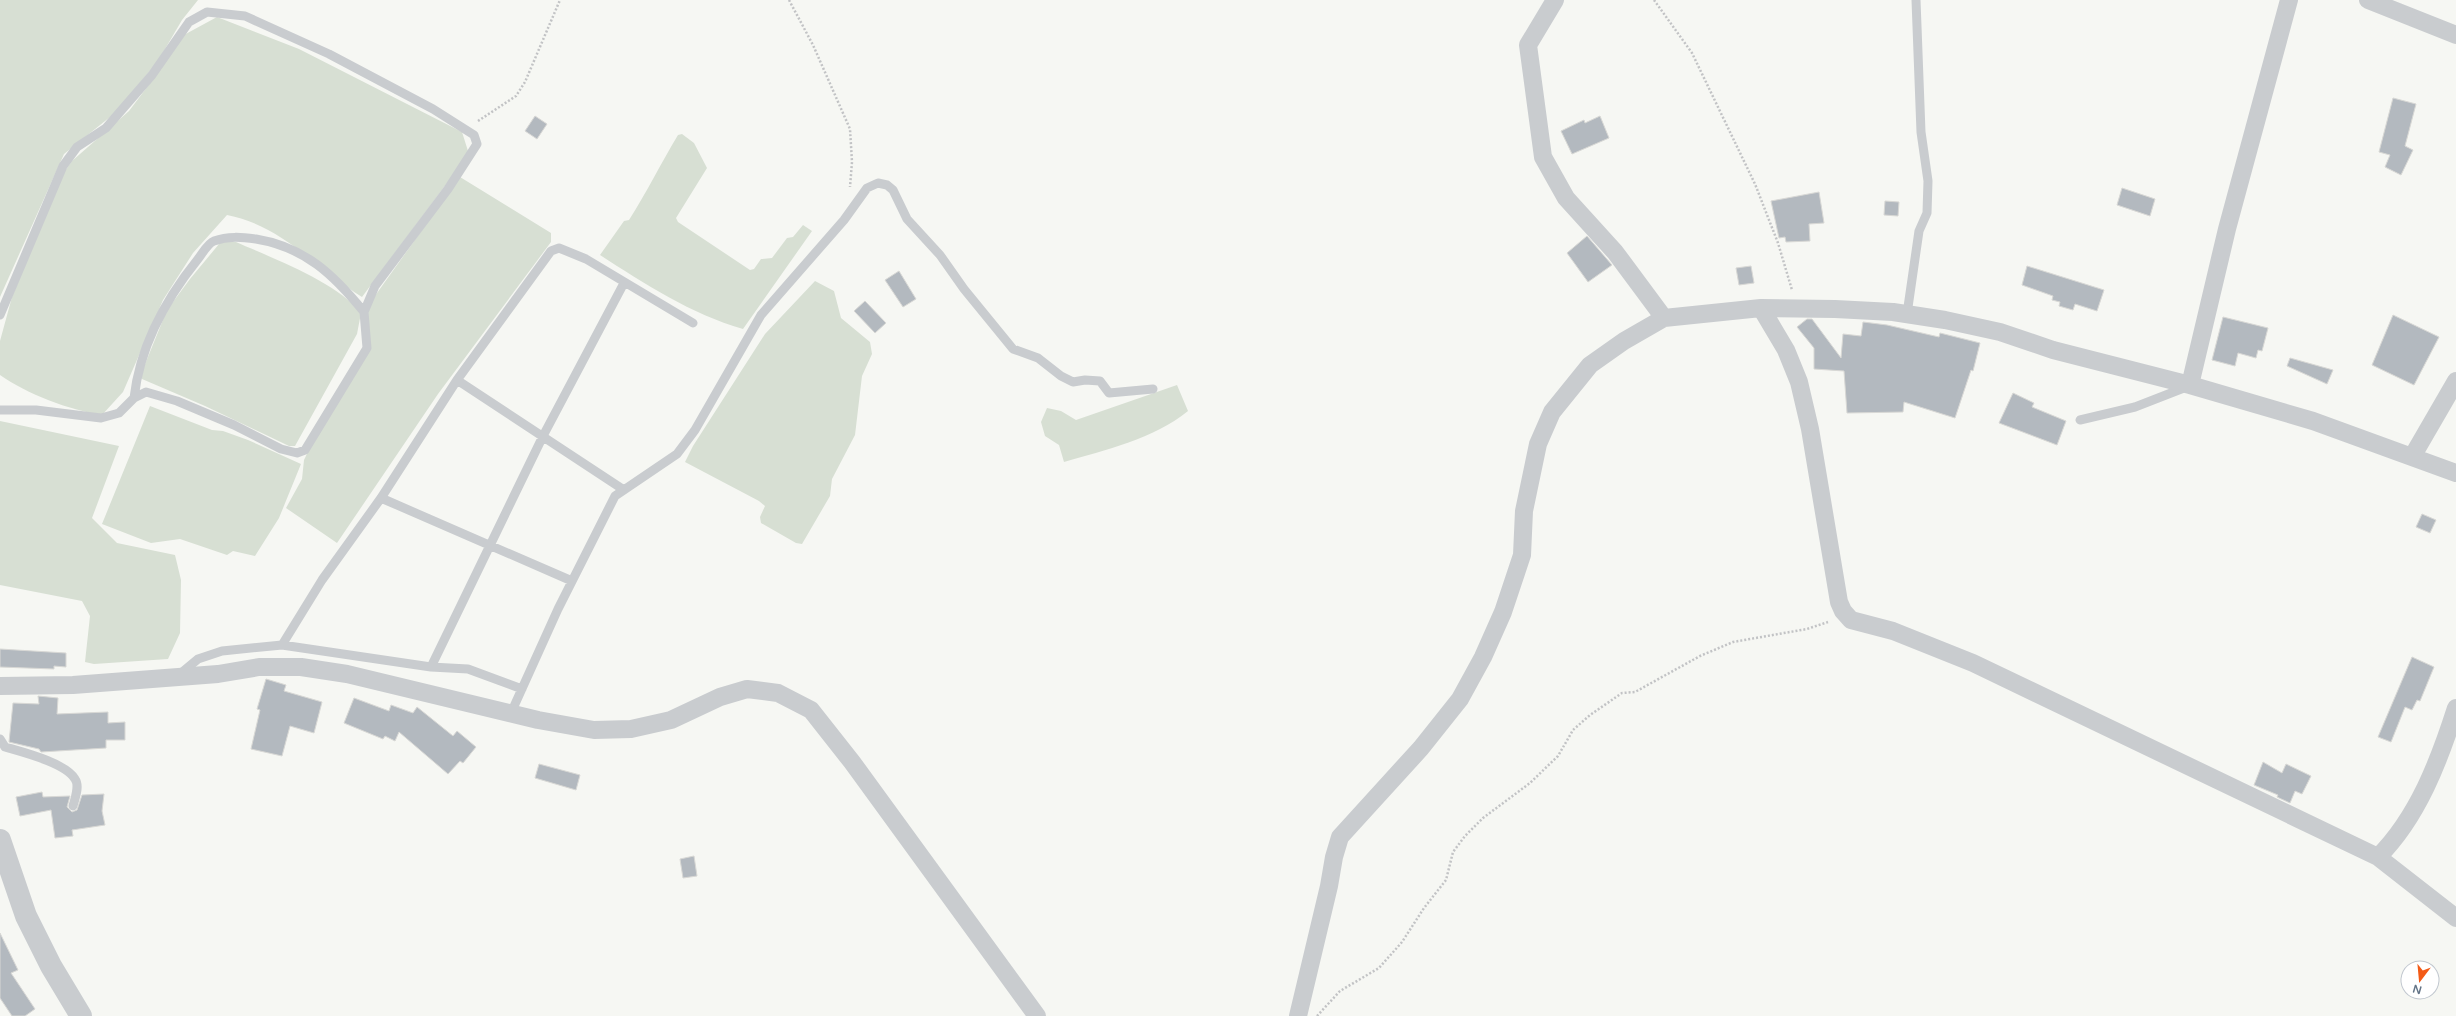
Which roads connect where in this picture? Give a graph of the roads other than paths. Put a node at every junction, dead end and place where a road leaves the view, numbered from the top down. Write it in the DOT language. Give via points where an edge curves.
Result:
graph roads {
  1 [pos="1555,0"];
  2 [pos="1916,0"];
  3 [pos="2289,0"];
  4 [pos="2368,0"];
  5 [pos="2456,35"];
  6 [pos="624,282"];
  7 [pos="1761,308"];
  8 [pos="364,312"];
  9 [pos="1907,314"];
  10 [pos="0,315"];
  11 [pos="1664,318"];
  12 [pos="692,323"];
  13 [pos="457,380"];
  14 [pos="2456,381"];
  15 [pos="2190,386"];
  16 [pos="1153,389"];
  17 [pos="134,398"];
  18 [pos="0,410"];
  19 [pos="2080,420"];
  20 [pos="544,436"];
  21 [pos="2412,457"];
  22 [pos="2456,473"];
  23 [pos="624,490"];
  24 [pos="381,498"];
  25 [pos="490,546"];
  26 [pos="572,581"];
  27 [pos="282,645"];
  28 [pos="431,667"];
  29 [pos="177,677"];
  30 [pos="0,686"];
  31 [pos="522,689"];
  32 [pos="2456,708"];
  33 [pos="511,713"];
  34 [pos="0,739"];
  35 [pos="73,806"];
  36 [pos="0,840"];
  37 [pos="2378,857"];
  38 [pos="2456,918"];
  39 [pos="81,1016"];
  40 [pos="1037,1016"];
  41 [pos="1298,1016"];
  1 -- 11 [label="street" via="1528,45 1543,157 1566,198 1615,252"];
  2 -- 9 [label="lane" via="1921,132 1928,181 1926,214 1919,231"];
  3 -- 15 [label="street" via="2248,148"];
  4 -- 5 [label="street"];
  6 -- 12 [label="lane"];
  6 -- 13 [label="lane" via="586,259 559,248 550,251"];
  6 -- 20 [label="lane"];
  7 -- 9 [label="street"];
  7 -- 11 [label="street"];
  7 -- 37 [label="street" via="1786,350 1799,382 1810,429 1839,602 1846,617 1892,631 1973,663"];
  8 -- 10 [label="lane" via="375,286 448,189 477,144 474,135 433,109 329,54 245,16 207,12 189,22 152,75 106,128 77,147 63,166"];
  8 -- 17 [label="lane" via="367,348 305,450 297,453 281,449 234,424 177,401 146,392"];
  8 -- 17 [label="lane" via="340,283 296,250 273,242 236,236 212,242 179,283 160,316 138,371"];
  9 -- 15 [label="street" via="2000,332 2053,350"];
  11 -- 41 [label="street" via="1624,341 1590,365 1552,412 1538,444 1524,511 1522,555 1503,612 1483,658 1460,699 1415,754 1340,837"];
  13 -- 20 [label="lane"];
  13 -- 24 [label="lane"];
  14 -- 21 [label="street"];
  15 -- 19 [label="lane" via="2135,408"];
  15 -- 21 [label="street" via="2313,421"];
  16 -- 23 [label="lane" via="1109,393 1100,382 1073,382 1038,358 1013,349 940,255 907,219 893,190 878,183 868,188 761,315 695,430 677,454"];
  17 -- 18 [label="lane" via="119,413 101,418 36,410"];
  20 -- 23 [label="lane"];
  20 -- 25 [label="lane"];
  21 -- 22 [label="street"];
  23 -- 26 [label="lane" via="615,496"];
  24 -- 25 [label="lane"];
  24 -- 27 [label="lane" via="322,580"];
  25 -- 26 [label="lane"];
  25 -- 28 [label="lane"];
  26 -- 31 [label="lane"];
  27 -- 28 [label="lane"];
  27 -- 29 [label="lane" via="222,651 198,660"];
  28 -- 31 [label="lane" via="468,669"];
  29 -- 30 [label="street" via="73,685"];
  29 -- 33 [label="street" via="259,667 301,666 347,674"];
  31 -- 33 [label="lane"];
  32 -- 37 [label="street" via="2428,785 2392,843"];
  33 -- 40 [label="street" via="594,730 631,730 671,720 720,697 747,689 778,693 811,710 852,762"];
  34 -- 35 [label="lane" via="5,747 44,758 70,773 76,779 77,790"];
  36 -- 39 [label="street" via="26,916 51,966"];
  37 -- 38 [label="street"];
}
